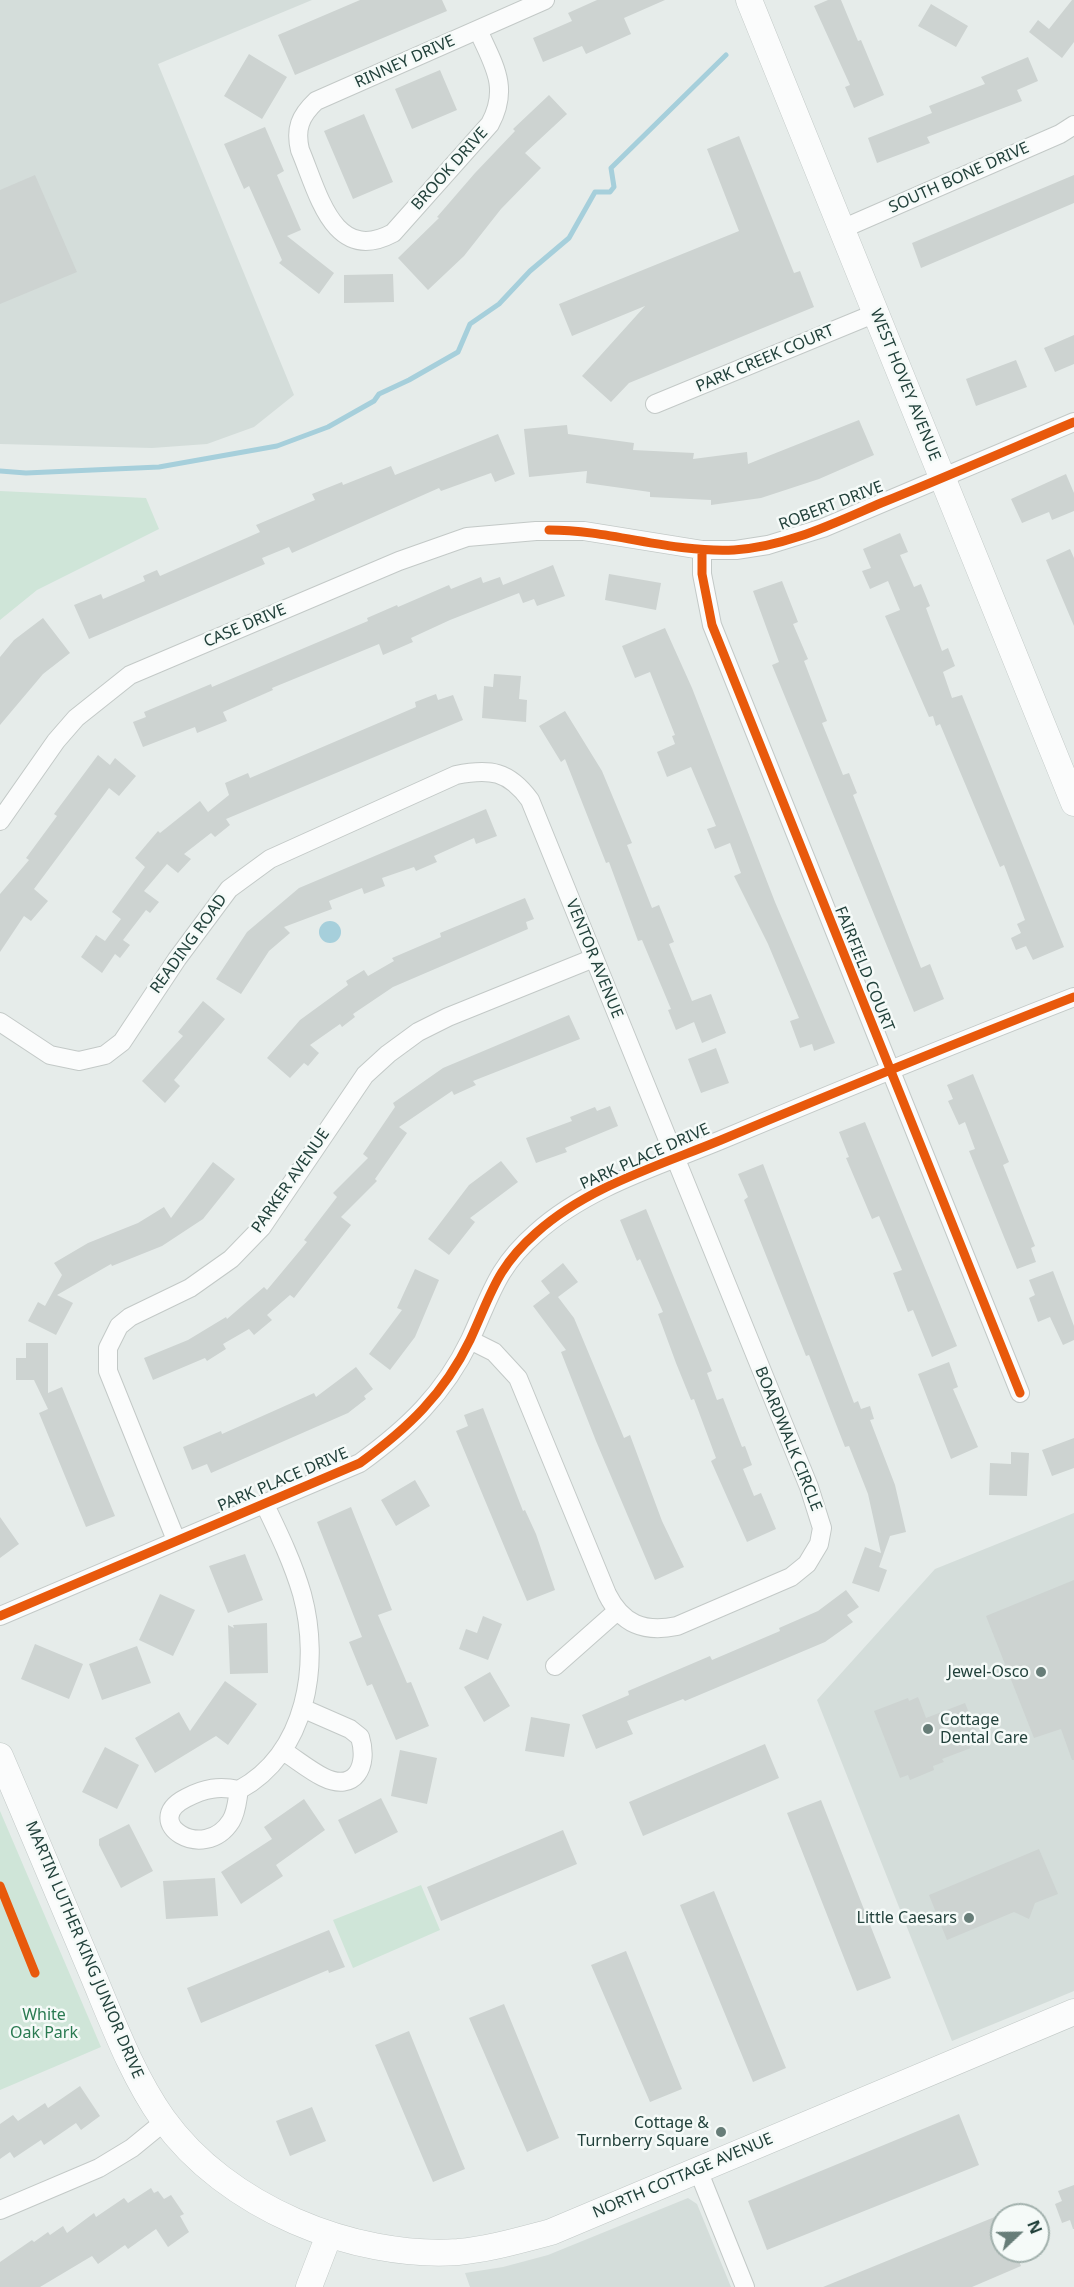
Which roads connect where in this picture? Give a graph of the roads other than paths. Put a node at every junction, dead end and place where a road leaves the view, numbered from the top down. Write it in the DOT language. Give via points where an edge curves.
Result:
graph roads {
  1 [pos="545,0"];
  2 [pos="749,0"];
  3 [pos="478,30"];
  4 [pos="1074,125"];
  5 [pos="842,229"];
  6 [pos="356,240"];
  7 [pos="876,313"];
  8 [pos="655,404"];
  9 [pos="1074,422"];
  10 [pos="943,478"];
  11 [pos="549,530"];
  12 [pos="702,550"];
  13 [pos="498,773"];
  14 [pos="1074,803"];
  15 [pos="0,821"];
  16 [pos="594,958"];
  17 [pos="1074,997"];
  18 [pos="0,1022"];
  19 [pos="889,1070"];
  20 [pos="676,1159"];
  21 [pos="470,1340"];
  22 [pos="1020,1393"];
  23 [pos="265,1505"];
  24 [pos="176,1540"];
  25 [pos="616,1612"];
  26 [pos="0,1616"];
  27 [pos="555,1666"];
  28 [pos="302,1708"];
  29 [pos="283,1751"];
  30 [pos="0,1756"];
  31 [pos="239,1790"];
  32 [pos="1074,2012"];
  33 [pos="165,2121"];
  34 [pos="698,2170"];
  35 [pos="0,2210"];
  36 [pos="329,2235"];
  37 [pos="309,2287"];
  38 [pos="745,2287"];
  1 -- 3 [label="street, RINNEY DRIVE"];
  2 -- 5 [label="main road, WEST HOVEY AVENUE"];
  3 -- 6 [label="street, BROOK DRIVE" via="499,79 501,95 490,124 393,233 380,240"];
  3 -- 6 [label="street, RINNEY DRIVE" via="316,101 305,111 297,137 300,150 333,224"];
  4 -- 5 [label="street, SOUTH BONE DRIVE"];
  5 -- 7 [label="main road, WEST HOVEY AVENUE"];
  7 -- 8 [label="street, PARK CREEK COURT"];
  7 -- 10 [label="main road, WEST HOVEY AVENUE"];
  9 -- 10 [label="street, ROBERT DRIVE"];
  10 -- 12 [label="street, ROBERT DRIVE" via="794,538 736,550"];
  10 -- 14 [label="main road, WEST HOVEY AVENUE"];
  11 -- 12 [label="street, ROBERT DRIVE" via="584,531"];
  11 -- 15 [label="street, CASE DRIVE" via="477,536 440,546 130,675 76,718"];
  12 -- 19 [label="street, FAIRFIELD COURT" via="702,574 712,625"];
  13 -- 16 [label="street, VENTOR AVENUE" via="509,777 531,800"];
  13 -- 18 [label="street, READING ROAD" via="473,771 456,775 270,859 229,889 122,1042 105,1055 79,1061 50,1055"];
  16 -- 20 [label="street, VENTOR AVENUE"];
  16 -- 24 [label="street, PARKER AVENUE" via="448,1017 388,1054 365,1075 262,1227 231,1259 190,1288 118,1326 108,1348 108,1371"];
  17 -- 19 [label="street, PARK PLACE DRIVE"];
  19 -- 20 [label="street, PARK PLACE DRIVE"];
  19 -- 22 [label="street, FAIRFIELD COURT"];
  20 -- 21 [label="street, PARK PLACE DRIVE" via="562,1210 534,1234 505,1266"];
  20 -- 25 [label="street, BOARDWALK CIRCLE" via="822,1528 814,1553 791,1577 677,1626 649,1629"];
  21 -- 23 [label="street, PARK PLACE DRIVE" via="435,1396 400,1434 360,1463"];
  21 -- 25 [label="street" via="494,1352 518,1378"];
  23 -- 24 [label="street, PARK PLACE DRIVE"];
  23 -- 28 [label="street" via="287,1552 304,1604 311,1651"];
  24 -- 26 [label="street, PARK PLACE DRIVE"];
  25 -- 27 [label="street"];
  28 -- 29 [label="street"];
  28 -- 29 [label="street" via="360,1737 363,1761 359,1774 338,1781 324,1778"];
  29 -- 31 [label="street" via="267,1772"];
  30 -- 33 [label="main road, MARTIN LUTHER KING JUNIOR DRIVE" via="129,2062"];
  32 -- 34 [label="main road, NORTH COTTAGE AVENUE"];
  33 -- 35 [label="street" via="99,2168"];
  33 -- 36 [label="main road, MARTIN LUTHER KING JUNIOR DRIVE" via="202,2161 251,2198"];
  34 -- 36 [label="main road, NORTH COTTAGE AVENUE" via="551,2232 497,2246 458,2252 396,2251"];
  34 -- 38 [label="street"];
  36 -- 37 [label="main road"];
}
